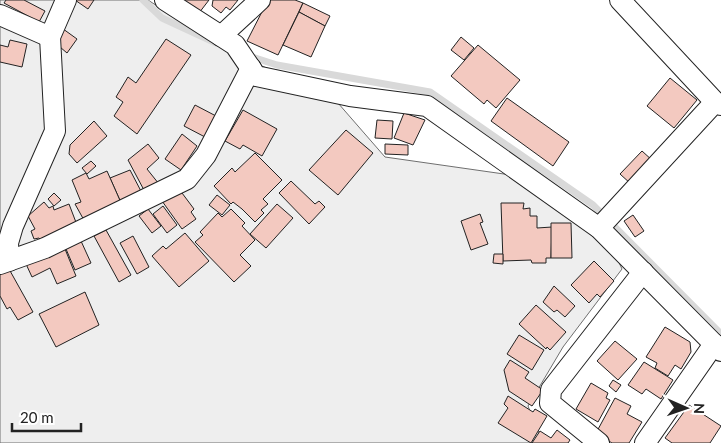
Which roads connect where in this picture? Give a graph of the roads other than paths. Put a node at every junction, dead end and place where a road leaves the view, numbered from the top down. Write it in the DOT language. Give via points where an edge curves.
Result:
graph roads {
  1 [pos="66,0"];
  2 [pos="165,0"];
  3 [pos="260,0"];
  4 [pos="620,0"];
  5 [pos="0,15"];
  6 [pos="221,36"];
  7 [pos="50,37"];
  8 [pos="251,68"];
  9 [pos="718,104"];
  10 [pos="599,228"];
  11 [pos="4,262"];
  12 [pos="643,272"];
  13 [pos="717,347"];
  14 [pos="599,443"];
  15 [pos="645,443"];
  1 -- 7 [label="street"];
  2 -- 6 [label="street"];
  3 -- 6 [label="street"];
  4 -- 9 [label="street"];
  5 -- 7 [label="street"];
  6 -- 8 [label="street" via="235,45"];
  7 -- 11 [label="street" via="55,131 13,226"];
  8 -- 10 [label="street" via="256,76 350,96 427,106"];
  8 -- 11 [label="street" via="206,155 187,179 45,248"];
  9 -- 10 [label="street"];
  10 -- 12 [label="street"];
  12 -- 13 [label="street"];
  12 -- 14 [label="street" via="551,390 550,403"];
  13 -- 15 [label="street"];
}
